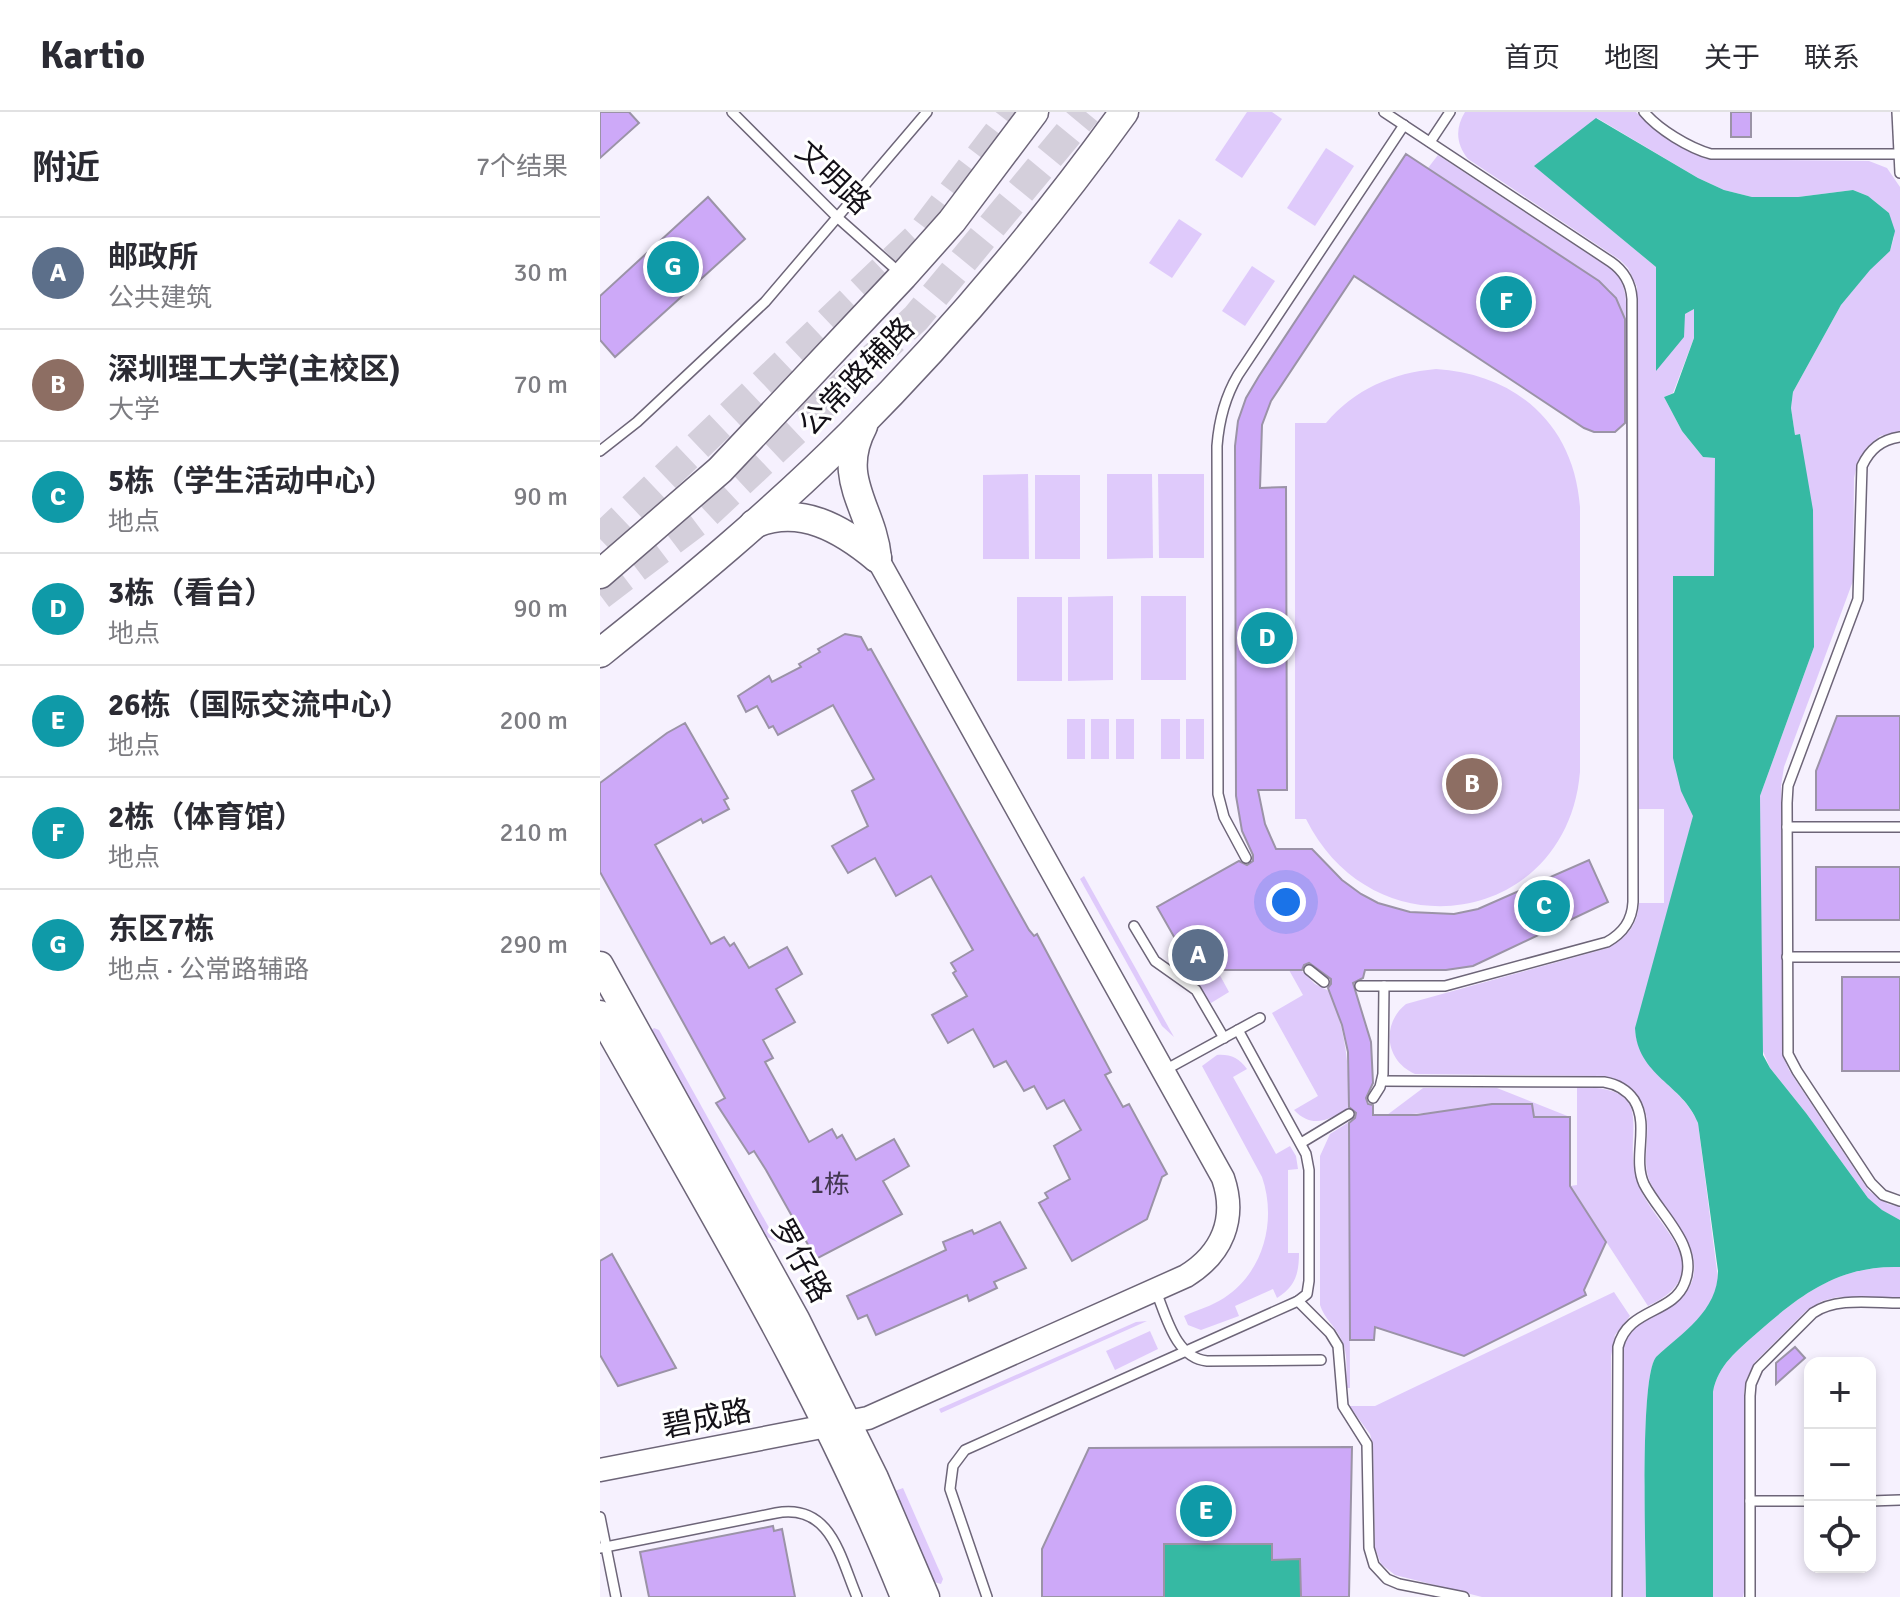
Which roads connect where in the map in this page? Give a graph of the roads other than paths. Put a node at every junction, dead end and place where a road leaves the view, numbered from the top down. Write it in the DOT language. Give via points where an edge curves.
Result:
graph roads {
  1 [pos="732,112"];
  2 [pos="927,112"];
  3 [pos="1034,112"];
  4 [pos="1124,112"];
  5 [pos="1384,112"];
  6 [pos="1450,112"];
  7 [pos="1644,112"];
  8 [pos="1897,112"];
  9 [pos="1404,125"];
  10 [pos="1430,142"];
  11 [pos="1898,154"];
  12 [pos="1900,173"];
  13 [pos="838,218"];
  14 [pos="903,276"];
  15 [pos="867,418"];
  16 [pos="1900,437"];
  17 [pos="600,451"];
  18 [pos="753,524"];
  19 [pos="877,558"];
  20 [pos="600,574"];
  21 [pos="600,653"];
  22 [pos="1787,827"];
  23 [pos="1900,827"];
  24 [pos="1246,858"];
  25 [pos="1134,926"];
  26 [pos="1787,957"];
  27 [pos="1900,957"];
  28 [pos="600,965"];
  29 [pos="1309,970"];
  30 [pos="1324,982"];
  31 [pos="1360,986"];
  32 [pos="1384,986"];
  33 [pos="600,1014"];
  34 [pos="1260,1018"];
  35 [pos="1238,1030"];
  36 [pos="1224,1038"];
  37 [pos="1163,1071"];
  38 [pos="1382,1081"];
  39 [pos="1373,1098"];
  40 [pos="1349,1114"];
  41 [pos="1301,1143"];
  42 [pos="1900,1201"];
  43 [pos="1155,1289"];
  44 [pos="1298,1301"];
  45 [pos="1900,1303"];
  46 [pos="1184,1351"];
  47 [pos="1321,1360"];
  48 [pos="836,1424"];
  49 [pos="600,1470"];
  50 [pos="1900,1500"];
  51 [pos="1750,1501"];
  52 [pos="1804,1501"];
  53 [pos="1876,1501"];
  54 [pos="600,1517"];
  55 [pos="600,1548"];
  56 [pos="616,1597"];
  57 [pos="857,1597"];
  58 [pos="904,1597"];
  59 [pos="926,1597"];
  60 [pos="987,1597"];
  61 [pos="1464,1597"];
  62 [pos="1617,1597"];
  63 [pos="1750,1597"];
  1 -- 13 [label="lane, 文明路"];
  2 -- 13 [label="lane"];
  3 -- 14 [label="main road, 公常路辅路"];
  4 -- 15 [label="main road, 公常路辅路" via="1017,253"];
  5 -- 9 [label="lane"];
  6 -- 10 [label="lane"];
  7 -- 11 [label="lane" via="1654,123 1711,154"];
  8 -- 11 [label="lane"];
  9 -- 10 [label="lane"];
  9 -- 24 [label="lane" via="1238,375 1220,422 1218,794"];
  10 -- 32 [label="lane" via="1617,266 1631,288 1633,908 1624,929 1607,942 1445,986"];
  11 -- 12 [label="lane"];
  13 -- 14 [label="lane, 文明路"];
  13 -- 17 [label="lane" via="765,302"];
  14 -- 20 [label="main road, 公常路辅路" via="720,470"];
  15 -- 18 [label="main road, 公常路辅路"];
  15 -- 19 [label="main road" via="855,443 851,473"];
  16 -- 22 [label="lane" via="1877,445 1862,466 1858,599 1788,786"];
  18 -- 19 [label="main road" via="809,518 832,526"];
  18 -- 21 [label="main road, 公常路辅路"];
  19 -- 37 [label="street, 碧成路"];
  22 -- 23 [label="lane"];
  22 -- 26 [label="lane"];
  25 -- 36 [label="lane" via="1155,961 1196,990"];
  26 -- 27 [label="lane"];
  26 -- 42 [label="lane" via="1790,1060 1871,1183"];
  28 -- 48 [label="main road, 罗仔路" via="796,1319"];
  29 -- 30 [label="lane"];
  31 -- 32 [label="lane"];
  32 -- 38 [label="lane"];
  33 -- 48 [label="main road, 罗仔路" via="777,1330"];
  34 -- 35 [label="lane"];
  35 -- 36 [label="lane"];
  35 -- 41 [label="lane"];
  36 -- 37 [label="lane"];
  37 -- 43 [label="street, 碧成路" via="1223,1178 1229,1212 1222,1238 1207,1261"];
  38 -- 39 [label="lane"];
  38 -- 62 [label="lane" via="1604,1082 1622,1088 1635,1102 1644,1183 1684,1246 1689,1268 1676,1296 1633,1321 1618,1347"];
  40 -- 41 [label="lane"];
  41 -- 44 [label="lane" via="1309,1164 1309,1281 1307,1294"];
  43 -- 46 [label="lane"];
  43 -- 48 [label="street, 碧成路" via="868,1418"];
  44 -- 46 [label="lane"];
  44 -- 61 [label="lane" via="1338,1346 1341,1400 1367,1444 1369,1548 1374,1565 1399,1584"];
  45 -- 51 [label="lane" via="1822,1307 1758,1368 1750,1389"];
  46 -- 47 [label="lane" via="1207,1361"];
  46 -- 60 [label="lane" via="960,1455 951,1471 950,1489"];
  48 -- 49 [label="street, 碧成路"];
  48 -- 58 [label="main road, 罗仔路"];
  48 -- 59 [label="main road, 罗仔路"];
  50 -- 53 [label="lane"];
  51 -- 52 [label="lane"];
  51 -- 63 [label="lane"];
  54 -- 56 [label="lane"];
  55 -- 57 [label="lane" via="798,1511 828,1531"];
}
